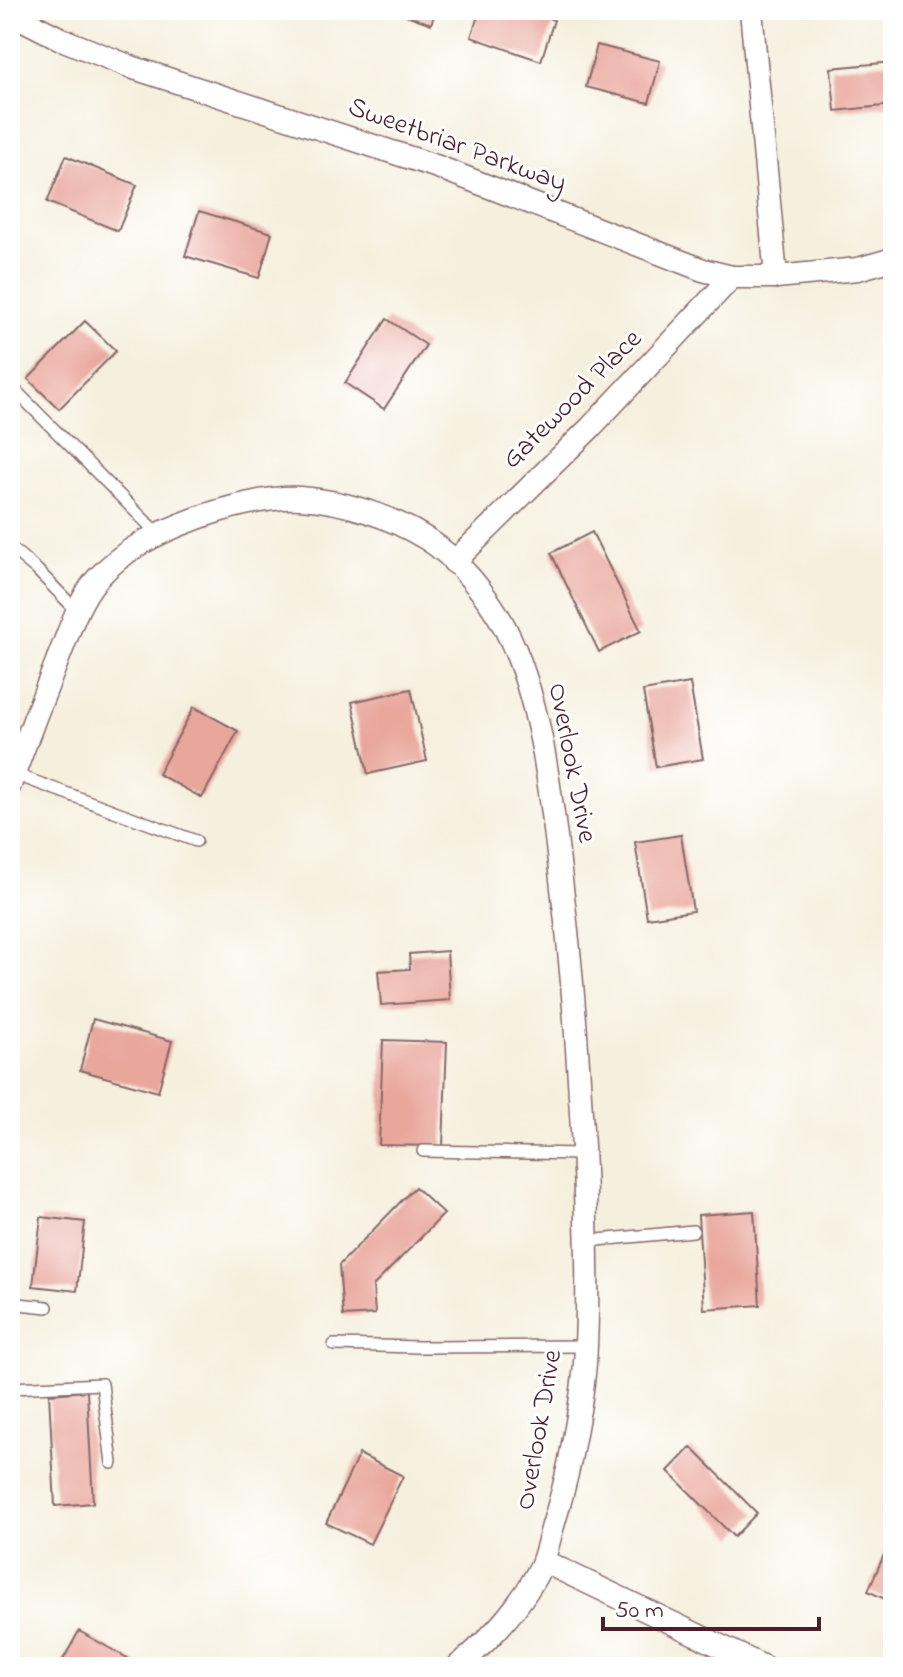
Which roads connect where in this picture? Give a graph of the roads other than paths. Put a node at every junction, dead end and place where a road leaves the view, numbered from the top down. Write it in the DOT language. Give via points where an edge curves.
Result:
graph roads {
  1 [pos="751,10"];
  2 [pos="10,13"];
  3 [pos="893,259"];
  4 [pos="732,277"];
  5 [pos="776,277"];
  6 [pos="10,385"];
  7 [pos="157,533"];
  8 [pos="10,547"];
  9 [pos="454,562"];
  10 [pos="77,611"];
  11 [pos="12,780"];
  12 [pos="196,841"];
  13 [pos="423,1151"];
  14 [pos="583,1154"];
  15 [pos="693,1231"];
  16 [pos="587,1241"];
  17 [pos="10,1303"];
  18 [pos="47,1307"];
  19 [pos="334,1345"];
  20 [pos="586,1346"];
  21 [pos="10,1388"];
  22 [pos="112,1463"];
  23 [pos="543,1561"];
  24 [pos="720,1658"];
  25 [pos="457,1667"];
  26 [pos="764,1667"];
  1 -- 5 [label="street"];
  2 -- 4 [label="street, Sweetbriar Parkway" via="134,68 438,167"];
  3 -- 5 [label="street, Sweetbriar Parkway" via="858,269"];
  4 -- 5 [label="street, Sweetbriar Parkway"];
  4 -- 9 [label="street, Gatewood Place"];
  6 -- 7 [label="lane"];
  7 -- 9 [label="street, Overlook Drive" via="212,512 297,498 348,505 395,523 430,541"];
  7 -- 10 [label="street, Overlook Drive" via="119,557 93,583"];
  8 -- 10 [label="lane"];
  9 -- 14 [label="street, Overlook Drive" via="503,624 536,716 568,933"];
  10 -- 11 [label="street, Overlook Drive"];
  11 -- 12 [label="lane"];
  13 -- 14 [label="lane"];
  14 -- 16 [label="street, Overlook Drive"];
  15 -- 16 [label="lane"];
  16 -- 20 [label="street, Overlook Drive"];
  17 -- 18 [label="lane"];
  19 -- 20 [label="lane"];
  20 -- 23 [label="street, Overlook Drive" via="564,1488"];
  21 -- 22 [label="lane" via="102,1384"];
  23 -- 24 [label="street"];
  23 -- 25 [label="street, Overlook Drive" via="524,1596"];
  24 -- 26 [label="street"];
}
